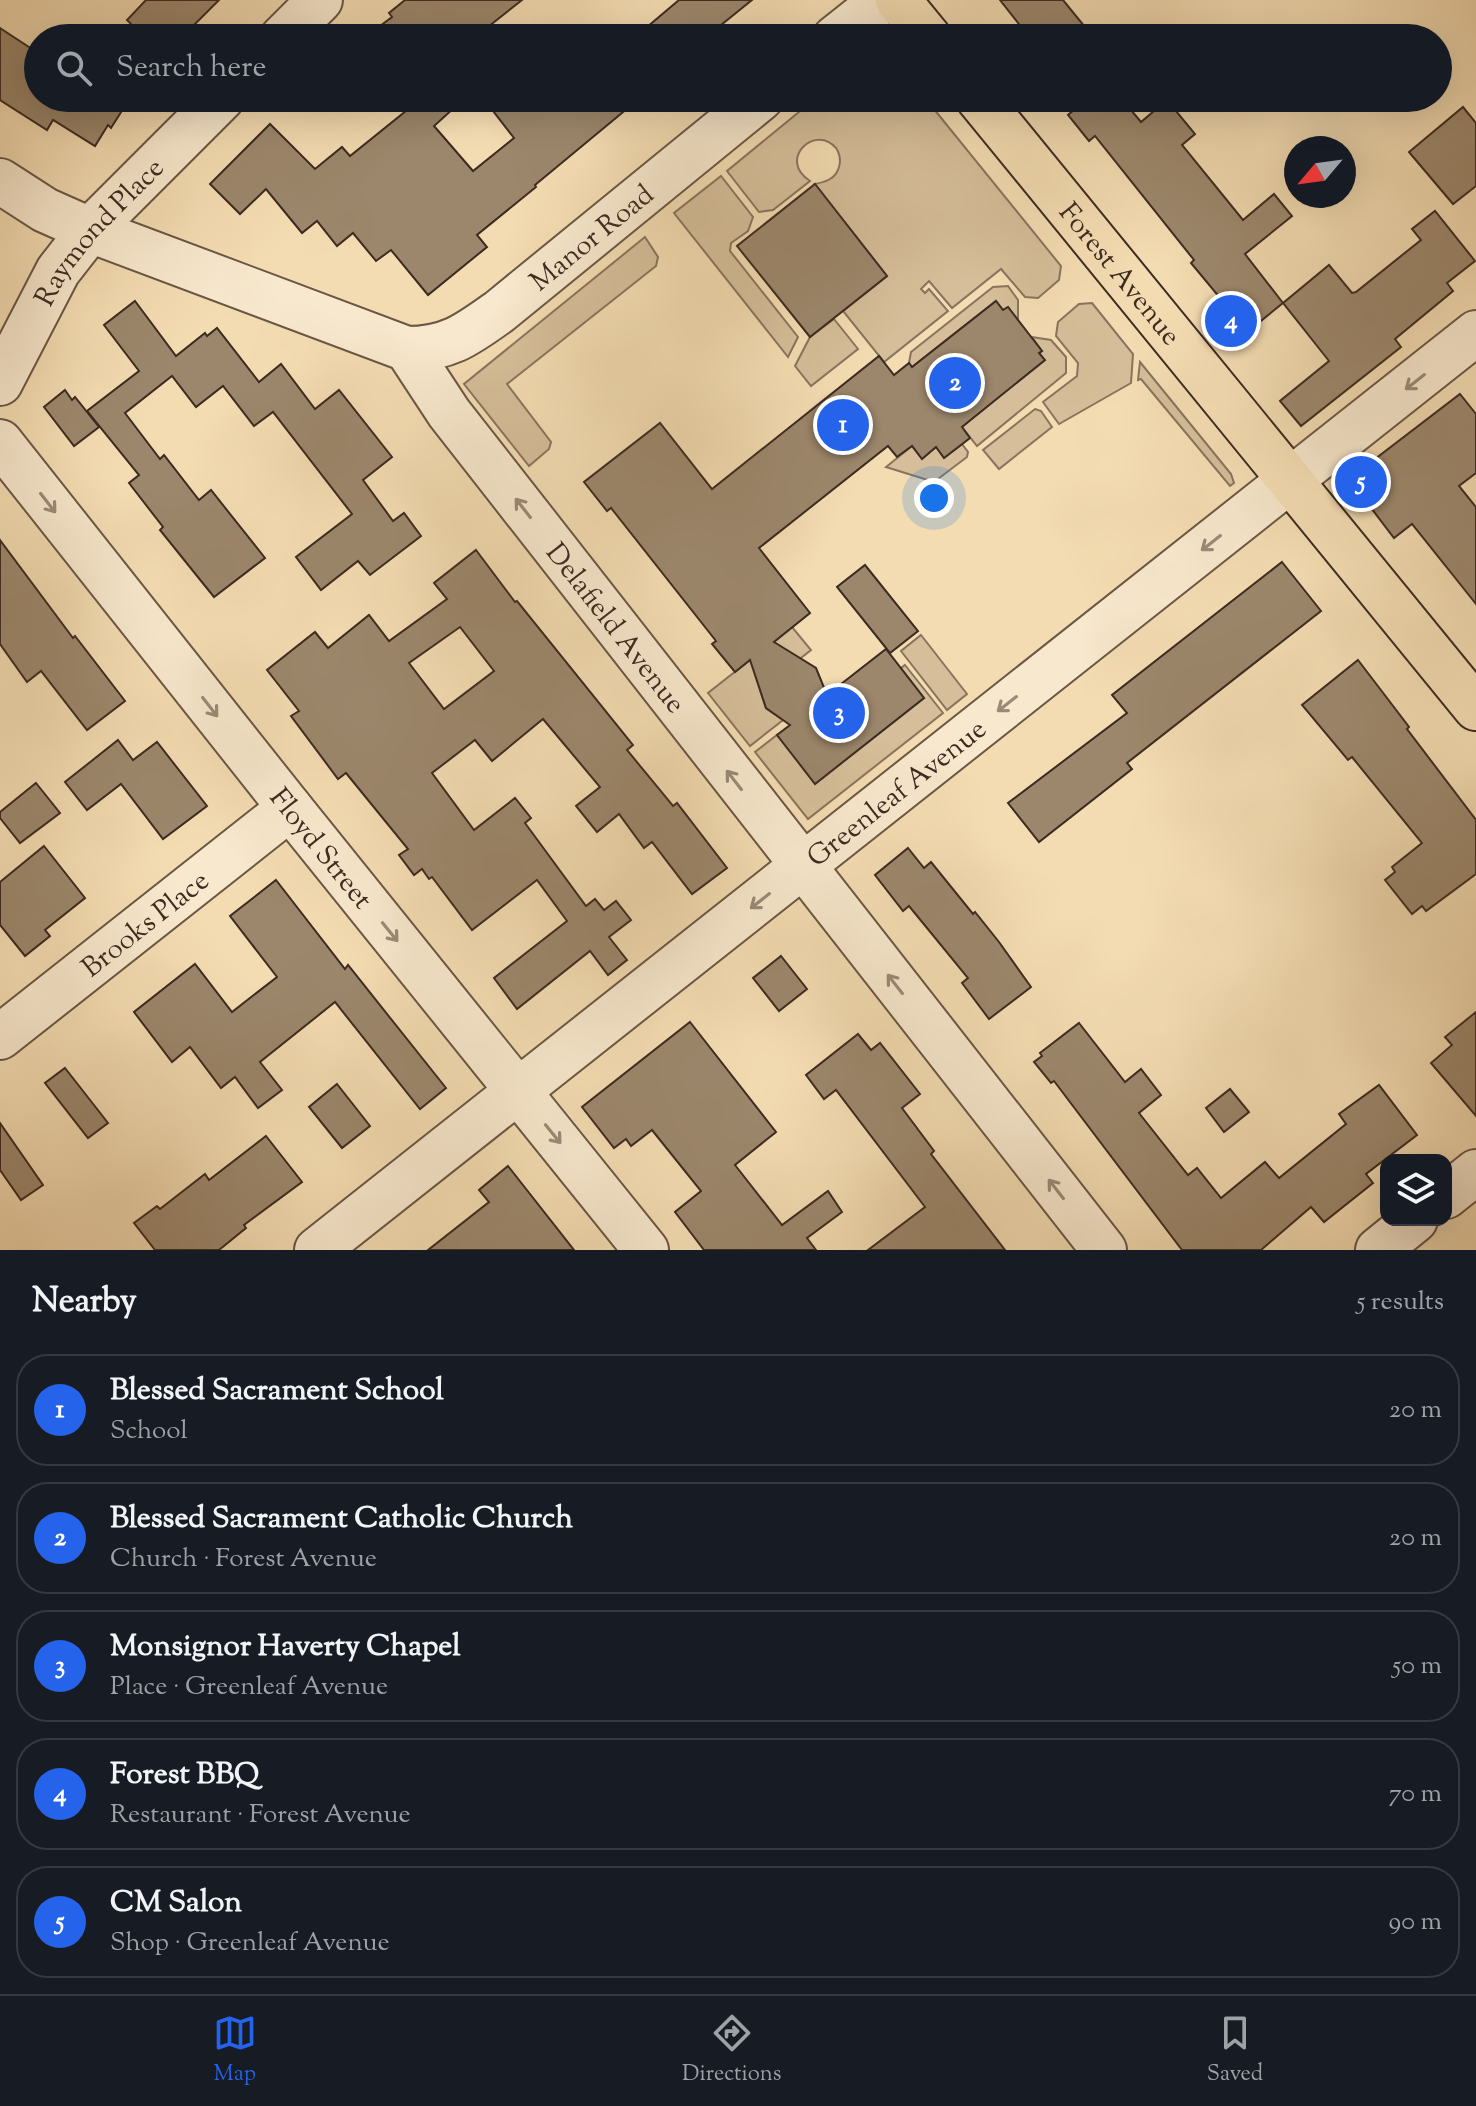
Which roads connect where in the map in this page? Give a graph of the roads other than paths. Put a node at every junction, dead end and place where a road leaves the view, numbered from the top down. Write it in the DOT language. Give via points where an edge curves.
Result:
graph roads {
  1 [pos="320,0"];
  2 [pos="883,0"];
  3 [pos="898,0"];
  4 [pos="296,24"];
  5 [pos="853,24"];
  6 [pos="918,24"];
  7 [pos="208,112"];
  8 [pos="744,112"];
  9 [pos="989,112"];
  10 [pos="0,181"];
  11 [pos="90,230"];
  12 [pos="1476,333"];
  13 [pos="407,349"];
  14 [pos="0,383"];
  15 [pos="0,442"];
  16 [pos="1291,480"];
  17 [pos="1476,708"];
  18 [pos="290,808"];
  19 [pos="802,867"];
  20 [pos="0,1037"];
  21 [pos="518,1091"];
  22 [pos="1476,1172"];
  23 [pos="1452,1191"];
  24 [pos="1408,1226"];
  25 [pos="317,1250"];
  26 [pos="646,1250"];
  27 [pos="1104,1250"];
  28 [pos="1378,1250"];
  1 -- 4 [label="street"];
  2 -- 5 [label="street"];
  3 -- 6 [label="main road"];
  7 -- 11 [label="street, Raymond Place"];
  8 -- 13 [label="street, Manor Road" via="464,337"];
  9 -- 16 [label="main road, Forest Avenue"];
  10 -- 11 [label="street"];
  11 -- 13 [label="street"];
  11 -- 14 [label="street, Raymond Place" via="58,271"];
  12 -- 16 [label="street, Greenleaf Avenue, one-way"];
  19 -- 13 [label="street, Delafield Avenue, one-way" via="449,413"];
  15 -- 18 [label="street, Floyd Street, one-way"];
  16 -- 17 [label="main road, Forest Avenue"];
  16 -- 19 [label="street, Greenleaf Avenue, one-way"];
  18 -- 20 [label="street, Brooks Place"];
  18 -- 21 [label="street, Floyd Street, one-way"];
  19 -- 21 [label="street, Greenleaf Avenue, one-way"];
  27 -- 19 [label="street, Delafield Avenue, one-way"];
  21 -- 25 [label="street, Greenleaf Avenue"];
  21 -- 26 [label="street, Floyd Street, one-way"];
  22 -- 23 [label="street"];
  24 -- 28 [label="street"];
}
